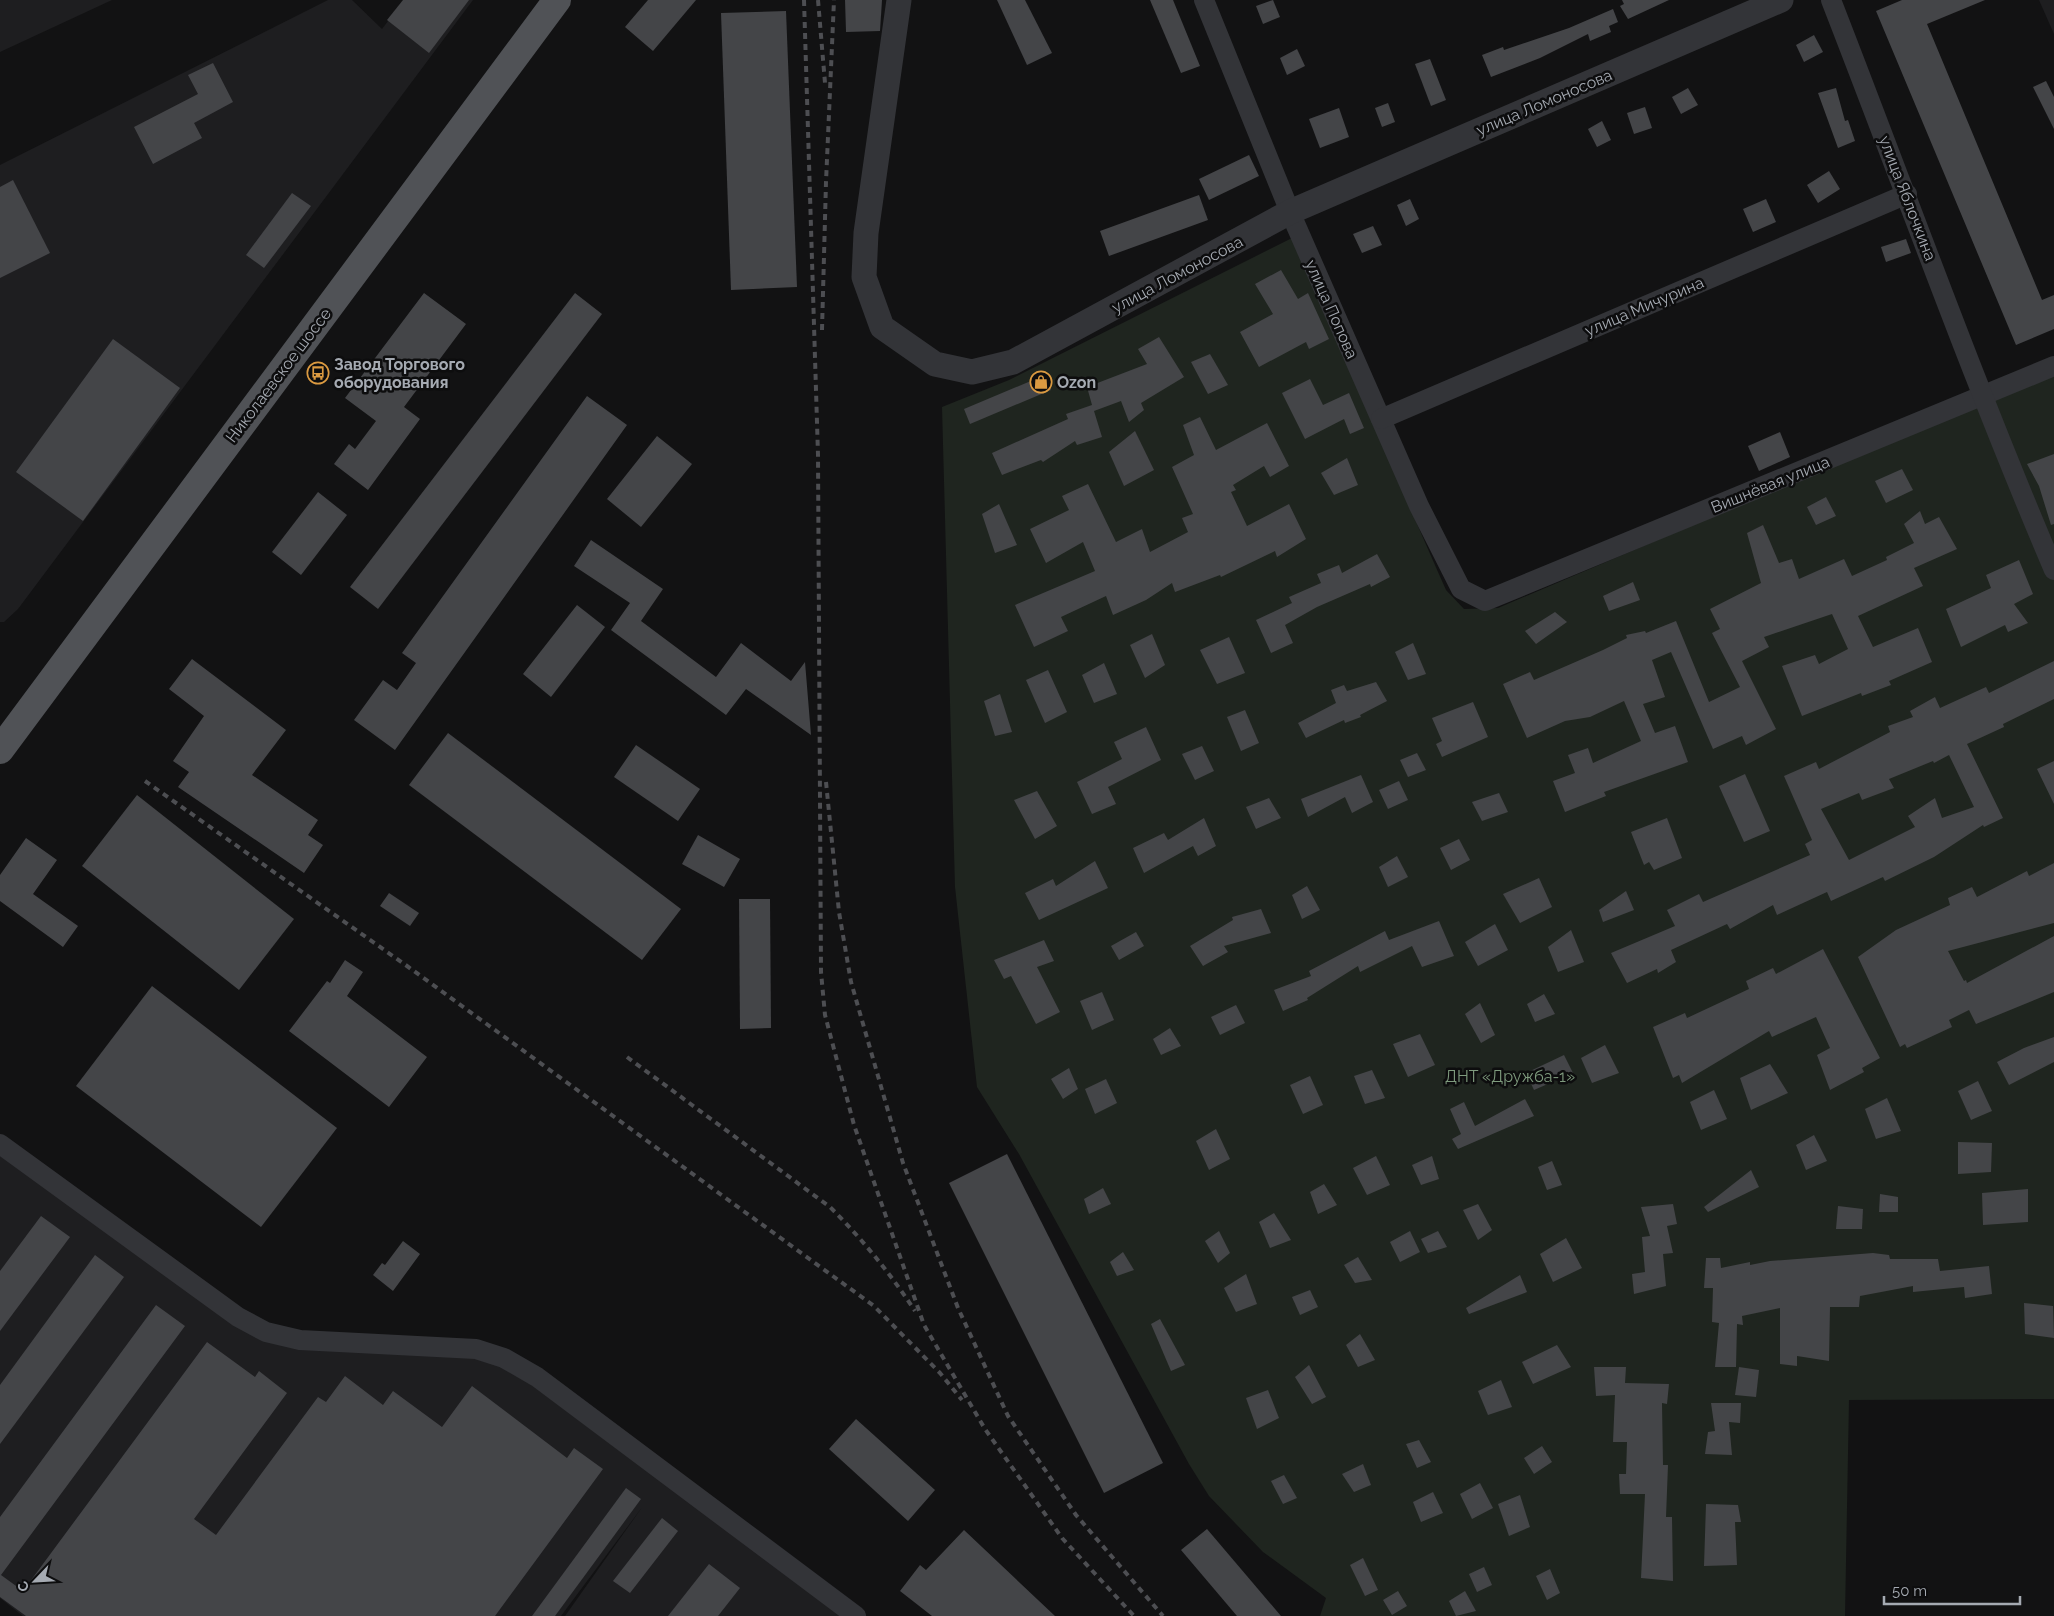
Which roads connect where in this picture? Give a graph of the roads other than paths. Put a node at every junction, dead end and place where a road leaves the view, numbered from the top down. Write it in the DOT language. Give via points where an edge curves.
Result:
graph roads {
  1 [pos="557,0"];
  2 [pos="899,0"];
  3 [pos="1204,0"];
  4 [pos="1781,0"];
  5 [pos="1831,0"];
  6 [pos="1907,194"];
  7 [pos="1290,212"];
  8 [pos="2054,366"];
  9 [pos="1983,396"];
  10 [pos="1381,419"];
  11 [pos="2054,570"];
  12 [pos="1485,601"];
  13 [pos="3,736"];
  14 [pos="0,1144"];
  15 [pos="856,1616"];
  1 -- 13 [label="main road, Николаевское шоссе"];
  2 -- 7 [label="street, улица Ломоносова" via="866,233 864,277 882,327 935,364 972,372 1013,362"];
  3 -- 7 [label="street, улица Попова"];
  4 -- 7 [label="street, улица Ломоносова"];
  5 -- 6 [label="street, улица Яблочкина"];
  6 -- 9 [label="street, улица Яблочкина"];
  6 -- 10 [label="street, улица Мичурина"];
  7 -- 10 [label="street, улица Попова"];
  8 -- 9 [label="street, Вишнёвая улица"];
  9 -- 11 [label="street, улица Яблочкина"];
  9 -- 12 [label="street, Вишнёвая улица"];
  10 -- 12 [label="street, улица Попова" via="1419,506 1461,588"];
  14 -- 15 [label="street" via="238,1316 266,1332 300,1340 476,1349 504,1358 537,1377"];
}
